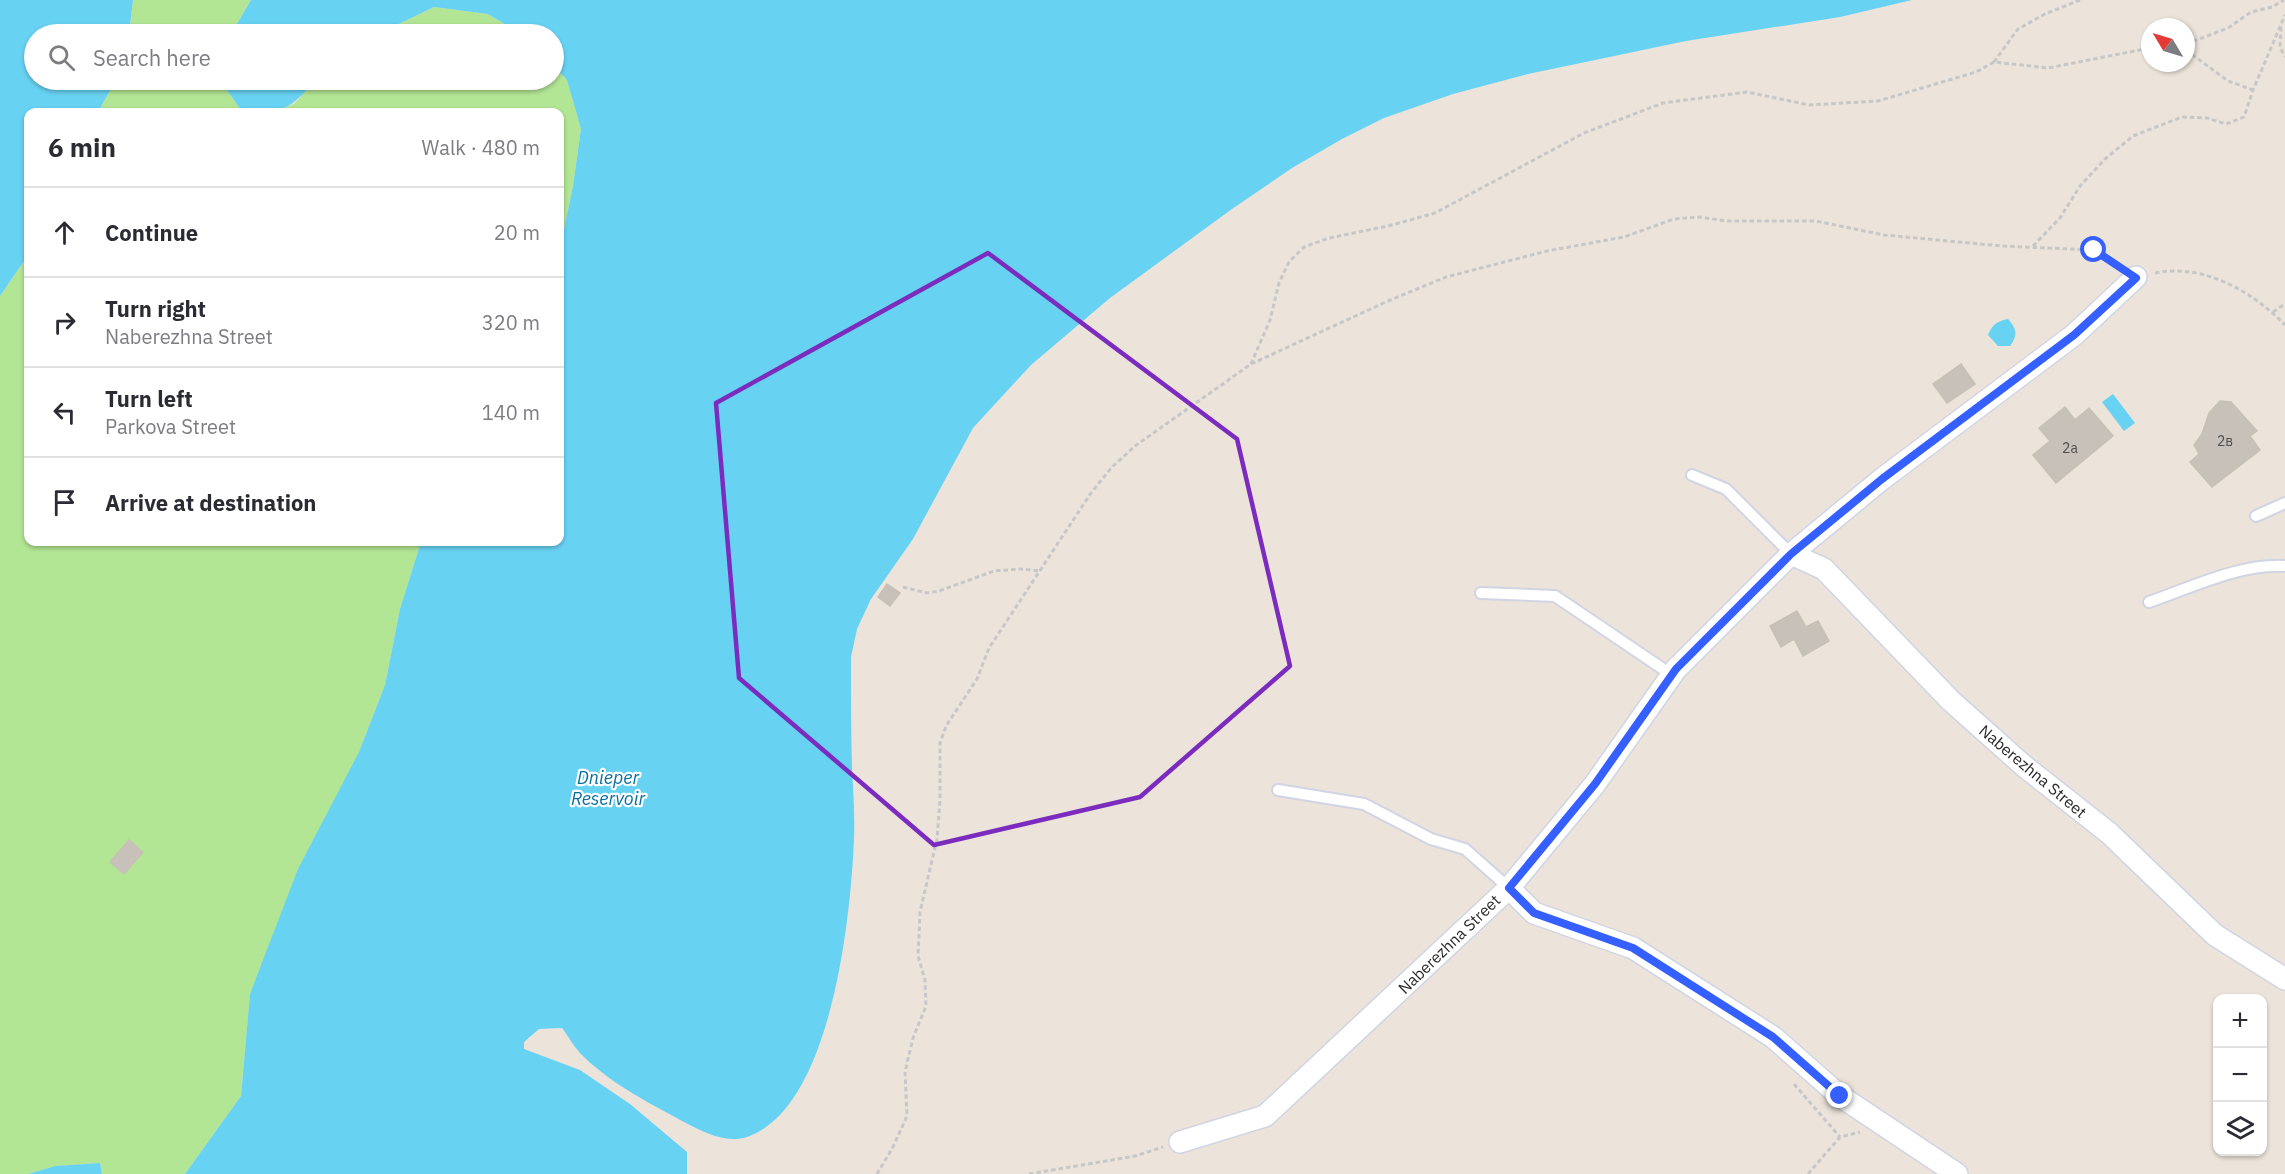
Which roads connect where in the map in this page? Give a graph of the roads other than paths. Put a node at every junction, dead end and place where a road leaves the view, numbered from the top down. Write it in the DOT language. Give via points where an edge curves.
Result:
graph roads {
  1 [pos="2136,278"];
  2 [pos="1692,475"];
  3 [pos="2285,503"];
  4 [pos="2256,516"];
  5 [pos="1791,554"];
  6 [pos="2285,566"];
  7 [pos="1481,594"];
  8 [pos="2149,602"];
  9 [pos="1672,675"];
  10 [pos="1278,790"];
  11 [pos="1509,888"];
  12 [pos="2285,979"];
  13 [pos="1180,1142"];
  14 [pos="1958,1174"];
  1 -- 5 [label="street, Naberezhna Street" via="2074,335 1882,479"];
  2 -- 5 [label="lane" via="1726,489"];
  3 -- 4 [label="lane"];
  5 -- 9 [label="street, Naberezhna Street"];
  5 -- 12 [label="street, Naberezhna Street" via="1824,569 1951,701 2024,766 2109,833 2215,935"];
  6 -- 8 [label="lane" via="2269,565 2218,578"];
  7 -- 9 [label="lane" via="1555,596"];
  9 -- 11 [label="street, Naberezhna Street" via="1595,784"];
  10 -- 11 [label="lane" via="1364,804 1431,839 1466,849"];
  11 -- 13 [label="street, Naberezhna Street" via="1266,1116"];
  11 -- 14 [label="street" via="1534,913 1633,948 1773,1037 1840,1096"];
}
